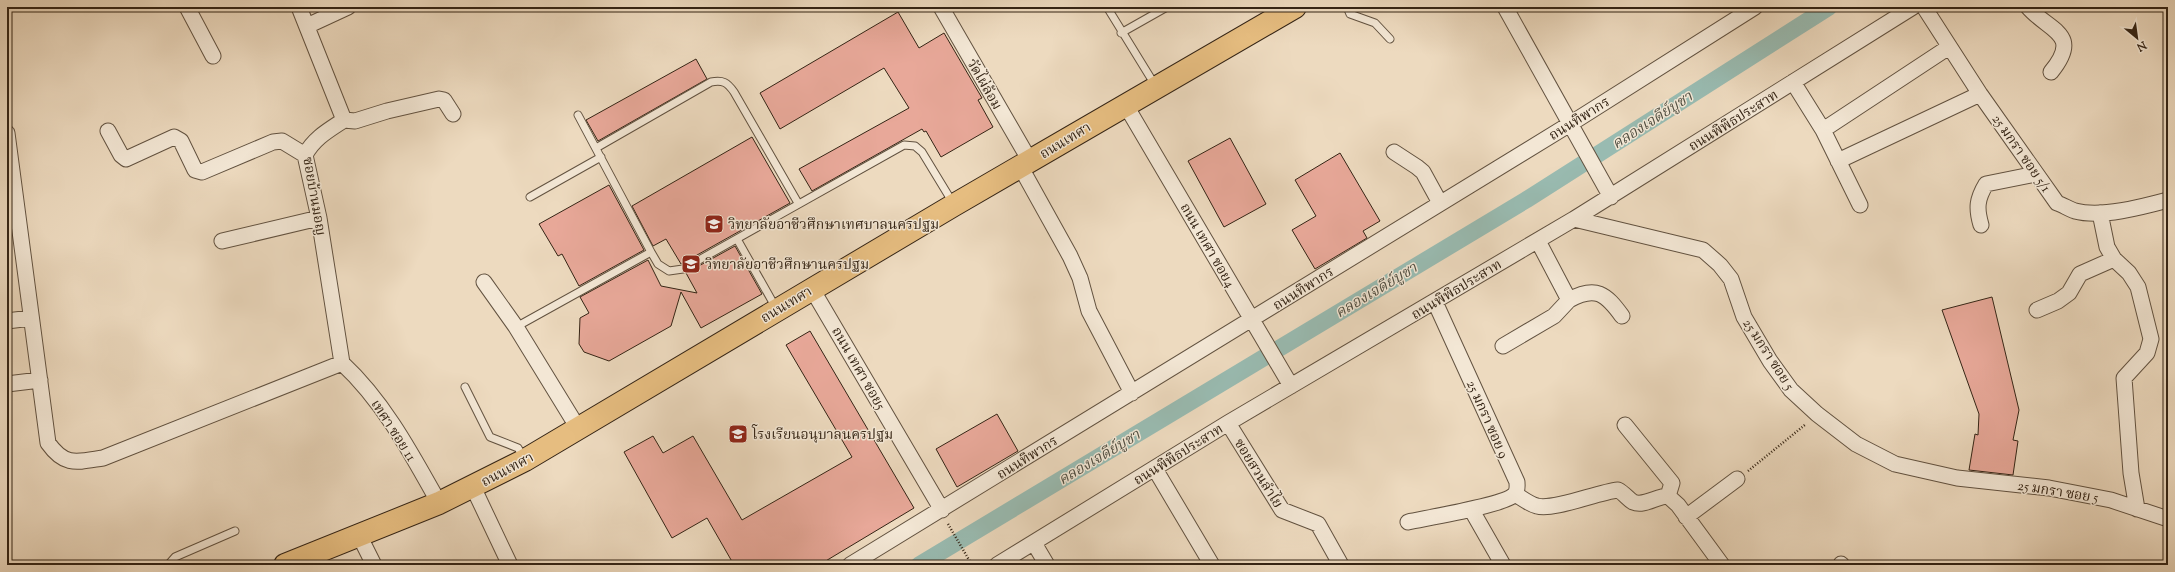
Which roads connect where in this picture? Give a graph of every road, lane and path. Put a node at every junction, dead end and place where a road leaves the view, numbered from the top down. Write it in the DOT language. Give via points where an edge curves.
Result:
graph roads {
  1 [pos="187,7"];
  2 [pos="298,7"];
  3 [pos="348,7"];
  4 [pos="941,7"];
  5 [pos="1107,7"];
  6 [pos="1167,7"];
  7 [pos="1295,7"];
  8 [pos="1347,7"];
  9 [pos="1505,7"];
  10 [pos="1755,7"];
  11 [pos="1913,7"];
  12 [pos="1924,7"];
  13 [pos="2028,7"];
  14 [pos="307,26"];
  15 [pos="1121,33"];
  16 [pos="1390,39"];
  17 [pos="1948,47"];
  18 [pos="214,56"];
  19 [pos="2051,72"];
  20 [pos="1792,82"];
  21 [pos="1157,88"];
  22 [pos="1980,94"];
  23 [pos="1125,104"];
  24 [pos="453,114"];
  25 [pos="578,115"];
  26 [pos="344,120"];
  27 [pos="1570,124"];
  28 [pos="1823,130"];
  29 [pos="108,131"];
  30 [pos="7,133"];
  31 [pos="596,148"];
  32 [pos="1394,152"];
  33 [pos="305,155"];
  34 [pos="601,157"];
  35 [pos="1838,161"];
  36 [pos="1025,164"];
  37 [pos="2036,174"];
  38 [pos="1607,190"];
  39 [pos="530,197"];
  40 [pos="2168,200"];
  41 [pos="798,203"];
  42 [pos="1440,203"];
  43 [pos="954,205"];
  44 [pos="1860,205"];
  45 [pos="12,211"];
  46 [pos="2100,213"];
  47 [pos="320,218"];
  48 [pos="1574,219"];
  49 [pos="1981,225"];
  50 [pos="737,239"];
  51 [pos="1538,241"];
  52 [pos="222,242"];
  53 [pos="651,252"];
  54 [pos="2114,259"];
  55 [pos="484,282"];
  56 [pos="812,289"];
  57 [pos="1569,300"];
  58 [pos="1435,302"];
  59 [pos="777,310"];
  60 [pos="2036,310"];
  61 [pos="1622,316"];
  62 [pos="31,318"];
  63 [pos="1251,320"];
  64 [pos="7,321"];
  65 [pos="516,327"];
  66 [pos="1502,346"];
  67 [pos="342,363"];
  68 [pos="40,380"];
  69 [pos="1288,380"];
  70 [pos="7,384"];
  71 [pos="466,387"];
  72 [pos="1132,393"];
  73 [pos="1817,414"];
  74 [pos="1228,423"];
  75 [pos="1625,425"];
  76 [pos="578,428"];
  77 [pos="525,460"];
  78 [pos="1155,469"];
  79 [pos="1737,479"];
  80 [pos="473,487"];
  81 [pos="1515,494"];
  82 [pos="1668,496"];
  83 [pos="439,503"];
  84 [pos="1471,509"];
  85 [pos="2137,509"];
  86 [pos="942,510"];
  87 [pos="1686,517"];
  88 [pos="2168,519"];
  89 [pos="1408,522"];
  90 [pos="950,530"];
  91 [pos="235,531"];
  92 [pos="359,535"];
  93 [pos="1034,542"];
  94 [pos="168,565"];
  95 [pos="285,565"];
  96 [pos="374,565"];
  97 [pos="510,565"];
  98 [pos="850,565"];
  99 [pos="972,565"];
  100 [pos="997,565"];
  101 [pos="1047,565"];
  102 [pos="1212,565"];
  103 [pos="1341,565"];
  104 [pos="1503,565"];
  105 [pos="1722,565"];
  1 -- 18 [label="street"];
  2 -- 14 [label="street"];
  3 -- 14 [label="street"];
  4 -- 36 [label="street, วัดไผ่ล้อม"];
  5 -- 15 [label="lane"];
  6 -- 15 [label="lane"];
  7 -- 21 [label="main road, ถนนเทศา"];
  8 -- 16 [label="lane" via="1350,14 1375,23"];
  9 -- 27 [label="street"];
  10 -- 27 [label="street, ถนนทิพากร"];
  11 -- 20 [label="street, ถนนพิพิธประสาท"];
  12 -- 17 [label="street, 25 มกรา ซอย 5/1"];
  13 -- 19 [label="street" via="2060,33 2064,48 2060,61"];
  14 -- 26 [label="street"];
  15 -- 21 [label="lane"];
  17 -- 22 [label="street, 25 มกรา ซอย 5/1"];
  17 -- 28 [label="street"];
  20 -- 28 [label="street"];
  20 -- 38 [label="street, ถนนพิพิธประสาท"];
  21 -- 23 [label="main road, ถนนเทศา"];
  22 -- 35 [label="street"];
  22 -- 37 [label="street, 25 มกรา ซอย 5/1"];
  23 -- 36 [label="main road, ถนนเทศา"];
  23 -- 63 [label="street, ถนน เทศา ซอย4"];
  24 -- 26 [label="street" via="444,100 439,99 355,121"];
  25 -- 31 [label="lane"];
  26 -- 33 [label="street, ซอยบ้านมอญ" via="310,145"];
  27 -- 38 [label="street"];
  27 -- 42 [label="street, ถนนทิพากร"];
  28 -- 35 [label="street"];
  29 -- 33 [label="street" via="121,156 126,159 174,137 181,141 195,170 202,172 273,142 282,141"];
  30 -- 45 [label="street"];
  31 -- 34 [label="lane"];
  31 -- 41 [label="lane" via="711,82 720,80 728,84 734,92"];
  32 -- 42 [label="street" via="1423,172"];
  33 -- 47 [label="street, ซอยบ้านมอญ"];
  34 -- 39 [label="lane"];
  34 -- 53 [label="lane"];
  35 -- 44 [label="street"];
  36 -- 43 [label="main road, ถนนเทศา"];
  36 -- 72 [label="street, วัดไผ่ล้อม" via="1080,278 1089,311"];
  37 -- 46 [label="street, 25 มกรา ซอย 5/1" via="2057,203 2075,211"];
  37 -- 49 [label="street" via="1986,184 1978,196 1976,210"];
  38 -- 48 [label="street, ถนนพิพิธประสาท"];
  40 -- 46 [label="street, 25 มกรา ซอย 5/1"];
  41 -- 43 [label="lane" via="904,145 915,146 922,152"];
  41 -- 50 [label="lane"];
  42 -- 63 [label="street, ถนนทิพากร"];
  43 -- 56 [label="main road, ถนนเทศา"];
  45 -- 62 [label="street"];
  46 -- 54 [label="street" via="2107,247"];
  47 -- 52 [label="street"];
  47 -- 67 [label="street, ซอยบ้านมอญ"];
  48 -- 51 [label="street, ถนนพิพิธประสาท"];
  48 -- 73 [label="street, 25 มกรา ซอย 5" via="1703,250 1731,279 1744,317 1770,360 1791,390"];
  50 -- 53 [label="lane" via="683,269 669,271 658,264"];
  50 -- 59 [label="lane"];
  51 -- 57 [label="street"];
  51 -- 58 [label="street, ถนนพิพิธประสาท"];
  53 -- 65 [label="lane"];
  54 -- 60 [label="street" via="2080,274 2068,294"];
  54 -- 85 [label="street" via="2129,273 2138,287 2151,339 2147,353 2124,378 2131,473"];
  55 -- 65 [label="street"];
  56 -- 59 [label="main road, ถนนเทศา"];
  56 -- 86 [label="street, ถนน เทศา ซอย5"];
  57 -- 61 [label="street" via="1581,293 1596,292 1609,299"];
  57 -- 66 [label="street" via="1554,316"];
  58 -- 69 [label="street, ถนนพิพิธประสาท"];
  58 -- 81 [label="street, 25 มกรา ซอย 9" via="1517,482"];
  59 -- 76 [label="main road, ถนนเทศา"];
  62 -- 64 [label="street"];
  62 -- 68 [label="street"];
  63 -- 69 [label="street, ถนน เทศา ซอย4"];
  63 -- 72 [label="street, ถนนทิพากร"];
  65 -- 76 [label="street"];
  67 -- 68 [label="street" via="103,458 78,462 57,456 48,443"];
  67 -- 83 [label="street, เทศา ซอย 11" via="359,379 392,421"];
  68 -- 70 [label="street"];
  69 -- 74 [label="street, ถนนพิพิธประสาท"];
  71 -- 77 [label="lane" via="490,437 518,448"];
  72 -- 86 [label="street, ถนนทิพากร"];
  73 -- 79 [label="path"];
  73 -- 85 [label="street, 25 มกรา ซอย 5" via="1856,444 1895,464 1958,478 2049,488 2111,500"];
  74 -- 78 [label="street, ถนนพิพิธประสาท"];
  74 -- 103 [label="street, ซอยสวนลำไย" via="1282,510 1318,524"];
  75 -- 82 [label="street" via="1672,483"];
  76 -- 77 [label="main road, ถนนเทศา"];
  77 -- 80 [label="main road, ถนนเทศา"];
  78 -- 93 [label="street, ถนนพิพิธประสาท"];
  78 -- 102 [label="street"];
  79 -- 87 [label="street"];
  80 -- 83 [label="main road, ถนนเทศา"];
  80 -- 97 [label="street"];
  81 -- 82 [label="street" via="1538,506 1553,506 1604,491 1618,490 1632,502 1640,504"];
  81 -- 84 [label="street"];
  82 -- 87 [label="street"];
  83 -- 92 [label="main road, ถนนเทศา"];
  84 -- 89 [label="street"];
  84 -- 104 [label="street"];
  85 -- 88 [label="street, 25 มกรา ซอย 5"];
  86 -- 98 [label="street, ถนนทิพากร"];
  87 -- 105 [label="street"];
  90 -- 99 [label="path"];
  91 -- 94 [label="lane" via="175,557"];
  92 -- 95 [label="main road, ถนนเทศา"];
  92 -- 96 [label="street"];
  93 -- 100 [label="street, ถนนพิพิธประสาท"];
  93 -- 101 [label="street"];
}
